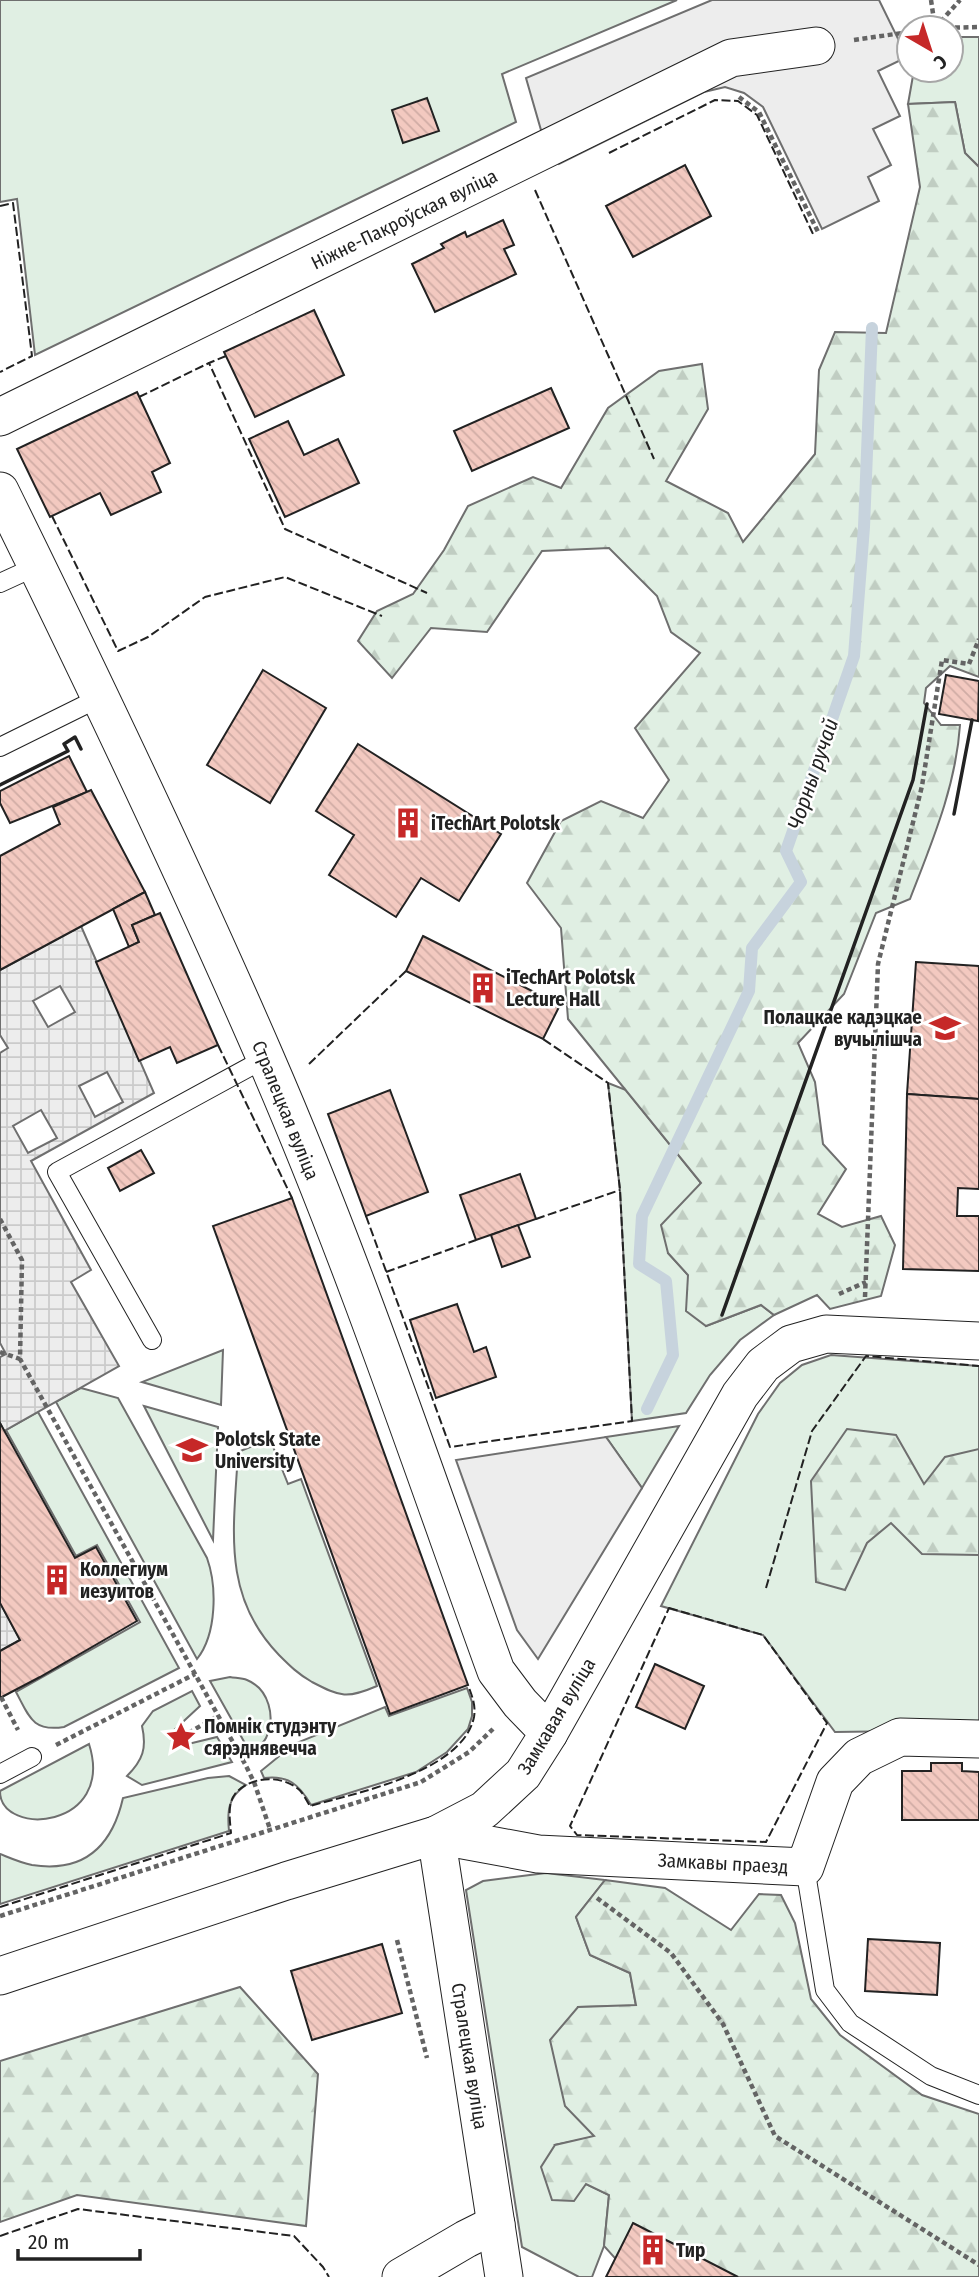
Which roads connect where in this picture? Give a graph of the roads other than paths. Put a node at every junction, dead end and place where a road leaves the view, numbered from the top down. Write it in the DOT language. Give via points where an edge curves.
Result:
graph roads {
  1 [pos="816,46"];
  2 [pos="0,417"];
  3 [pos="0,491"];
  4 [pos="37,566"];
  5 [pos="0,583"];
  6 [pos="101,697"];
  7 [pos="0,747"];
  8 [pos="266,1058"];
  9 [pos="152,1340"];
  10 [pos="979,1341"];
  11 [pos="549,1733"];
  12 [pos="979,1739"];
  13 [pos="32,1757"];
  14 [pos="0,1774"];
  15 [pos="436,1835"];
  16 [pos="805,1867"];
  17 [pos="0,1976"];
  18 [pos="979,2095"];
  19 [pos="496,2224"];
  20 [pos="512,2272"];
  21 [pos="401,2277"];
  1 -- 2 [label="street, Ніжне-Пакроўская вуліца" via="731,58"];
  3 -- 4 [label="street, Стралецкая вуліца"];
  4 -- 5 [label="lane"];
  4 -- 6 [label="street, Стралецкая вуліца"];
  6 -- 7 [label="lane"];
  6 -- 8 [label="street, Стралецкая вуліца"];
  8 -- 9 [label="lane" via="57,1172"];
  8 -- 11 [label="street, Стралецкая вуліца" via="349,1265 496,1671"];
  10 -- 11 [label="street, Замкавая вуліца" via="826,1334 791,1344 763,1365 740,1395"];
  11 -- 15 [label="street, Замкавая вуліца" via="523,1774 484,1810"];
  12 -- 16 [label="street, Замкавы праезд" via="900,1737 859,1757 835,1782"];
  13 -- 14 [label="lane"];
  15 -- 16 [label="street, Замкавы праезд" via="538,1854"];
  15 -- 17 [label="street, Замкавая вуліца"];
  15 -- 19 [label="street, Стралецкая вуліца"];
  16 -- 18 [label="lane" via="825,1990 850,2023 931,2076"];
  19 -- 20 [label="street, Стралецкая вуліца"];
  19 -- 21 [label="street"];
}
